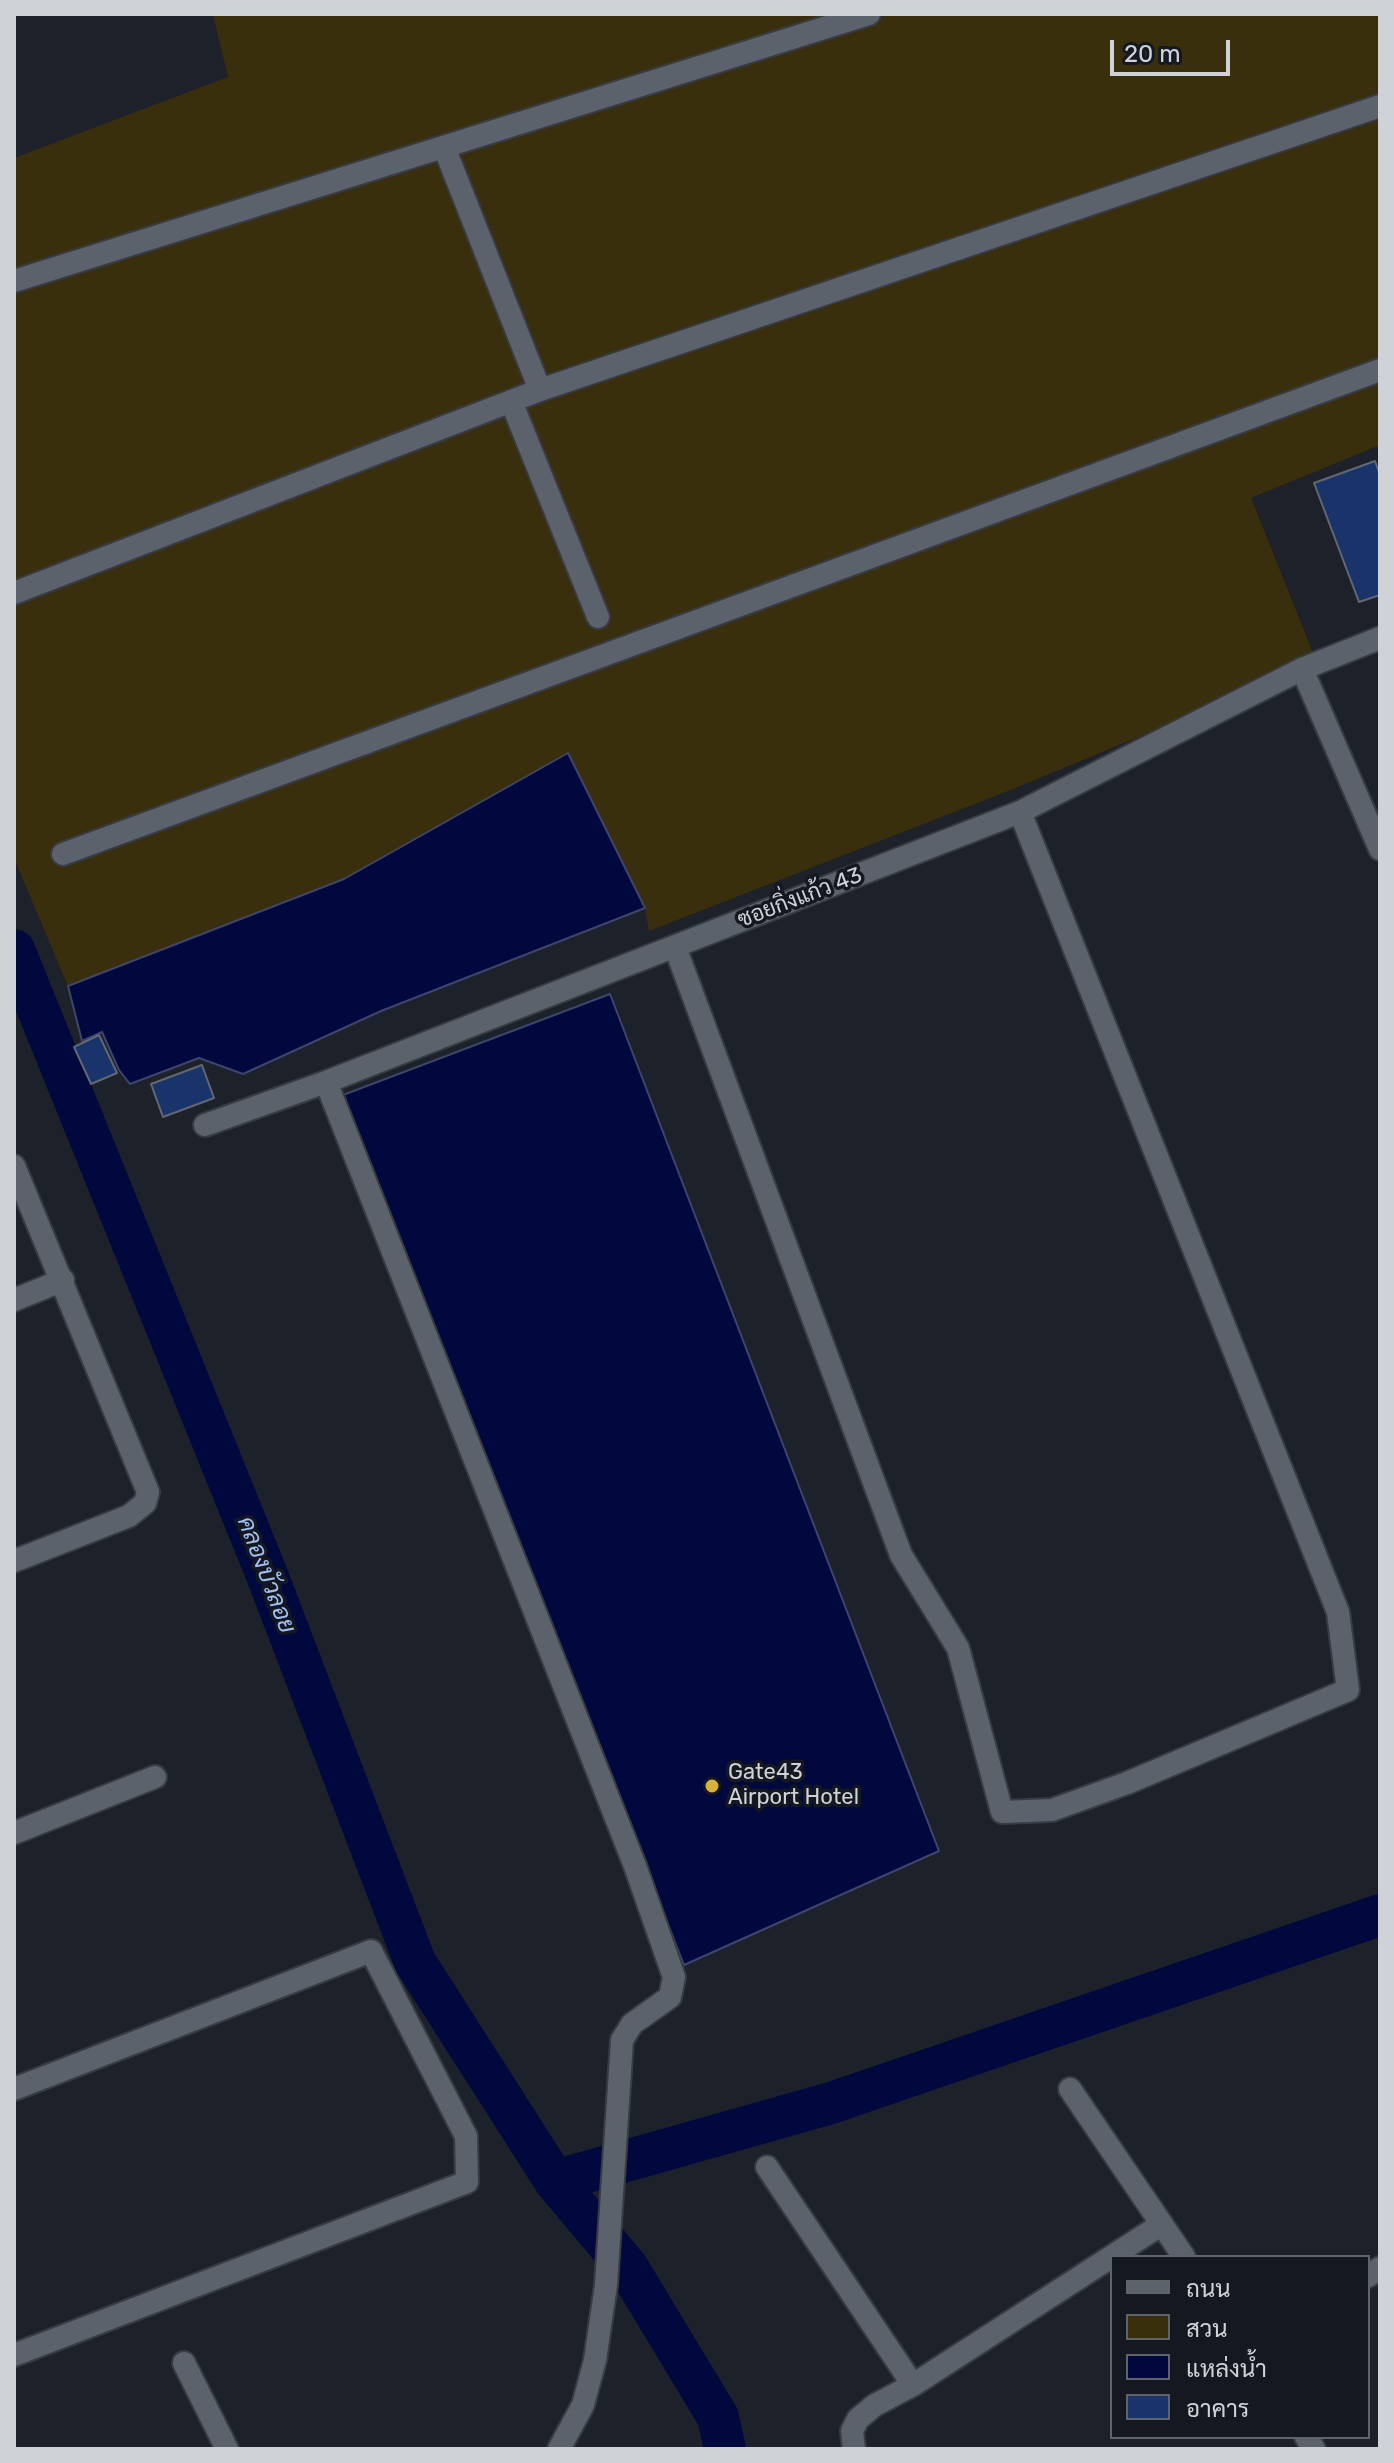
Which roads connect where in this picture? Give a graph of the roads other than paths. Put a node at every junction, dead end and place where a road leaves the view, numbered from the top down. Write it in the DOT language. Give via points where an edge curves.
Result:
graph roads {
  1 [pos="869,14"];
  2 [pos="1380,106"];
  3 [pos="444,147"];
  4 [pos="14,281"];
  5 [pos="1380,370"];
  6 [pos="540,390"];
  7 [pos="511,401"];
  8 [pos="14,593"];
  9 [pos="598,617"];
  10 [pos="1380,638"];
  11 [pos="1302,669"];
  12 [pos="1020,812"];
  13 [pos="1380,849"];
  14 [pos="63,854"];
  15 [pos="675,947"];
  16 [pos="326,1082"];
  17 [pos="205,1125"];
  18 [pos="14,1166"];
  19 [pos="63,1280"];
  20 [pos="14,1300"];
  21 [pos="14,1561"];
  22 [pos="155,1777"];
  23 [pos="14,1833"];
  24 [pos="14,2089"];
  25 [pos="1070,2089"];
  26 [pos="767,2167"];
  27 [pos="1162,2224"];
  28 [pos="1114,2255"];
  29 [pos="1183,2255"];
  30 [pos="1110,2258"];
  31 [pos="14,2355"];
  32 [pos="184,2363"];
  33 [pos="913,2385"];
  34 [pos="227,2449"];
  35 [pos="559,2449"];
  36 [pos="854,2449"];
  1 -- 3 [label="street"];
  2 -- 6 [label="street"];
  3 -- 4 [label="street"];
  3 -- 6 [label="street"];
  5 -- 14 [label="street"];
  6 -- 7 [label="street"];
  7 -- 8 [label="street"];
  7 -- 9 [label="street"];
  10 -- 11 [label="street, ซอยกิ่งแก้ว 43"];
  11 -- 12 [label="street, ซอยกิ่งแก้ว 43"];
  11 -- 13 [label="street"];
  12 -- 15 [label="street, ซอยกิ่งแก้ว 43"];
  12 -- 15 [label="street" via="1338,1612 1348,1690 1127,1783 1052,1810 1002,1812 958,1648 901,1555"];
  15 -- 16 [label="street, ซอยกิ่งแก้ว 43"];
  16 -- 17 [label="street, ซอยกิ่งแก้ว 43"];
  16 -- 35 [label="street" via="674,1977 670,1997 632,2024 622,2040 606,2285 595,2360 583,2405"];
  18 -- 19 [label="street"];
  19 -- 20 [label="street"];
  19 -- 21 [label="street" via="148,1492 145,1503 129,1516"];
  22 -- 23 [label="street"];
  24 -- 31 [label="street" via="371,1951 466,2136 467,2182"];
  25 -- 27 [label="street"];
  26 -- 33 [label="street"];
  27 -- 28 [label="street"];
  27 -- 29 [label="street"];
  30 -- 33 [label="street"];
  32 -- 34 [label="street"];
  33 -- 36 [label="street" via="858,2419 852,2431"];
}
